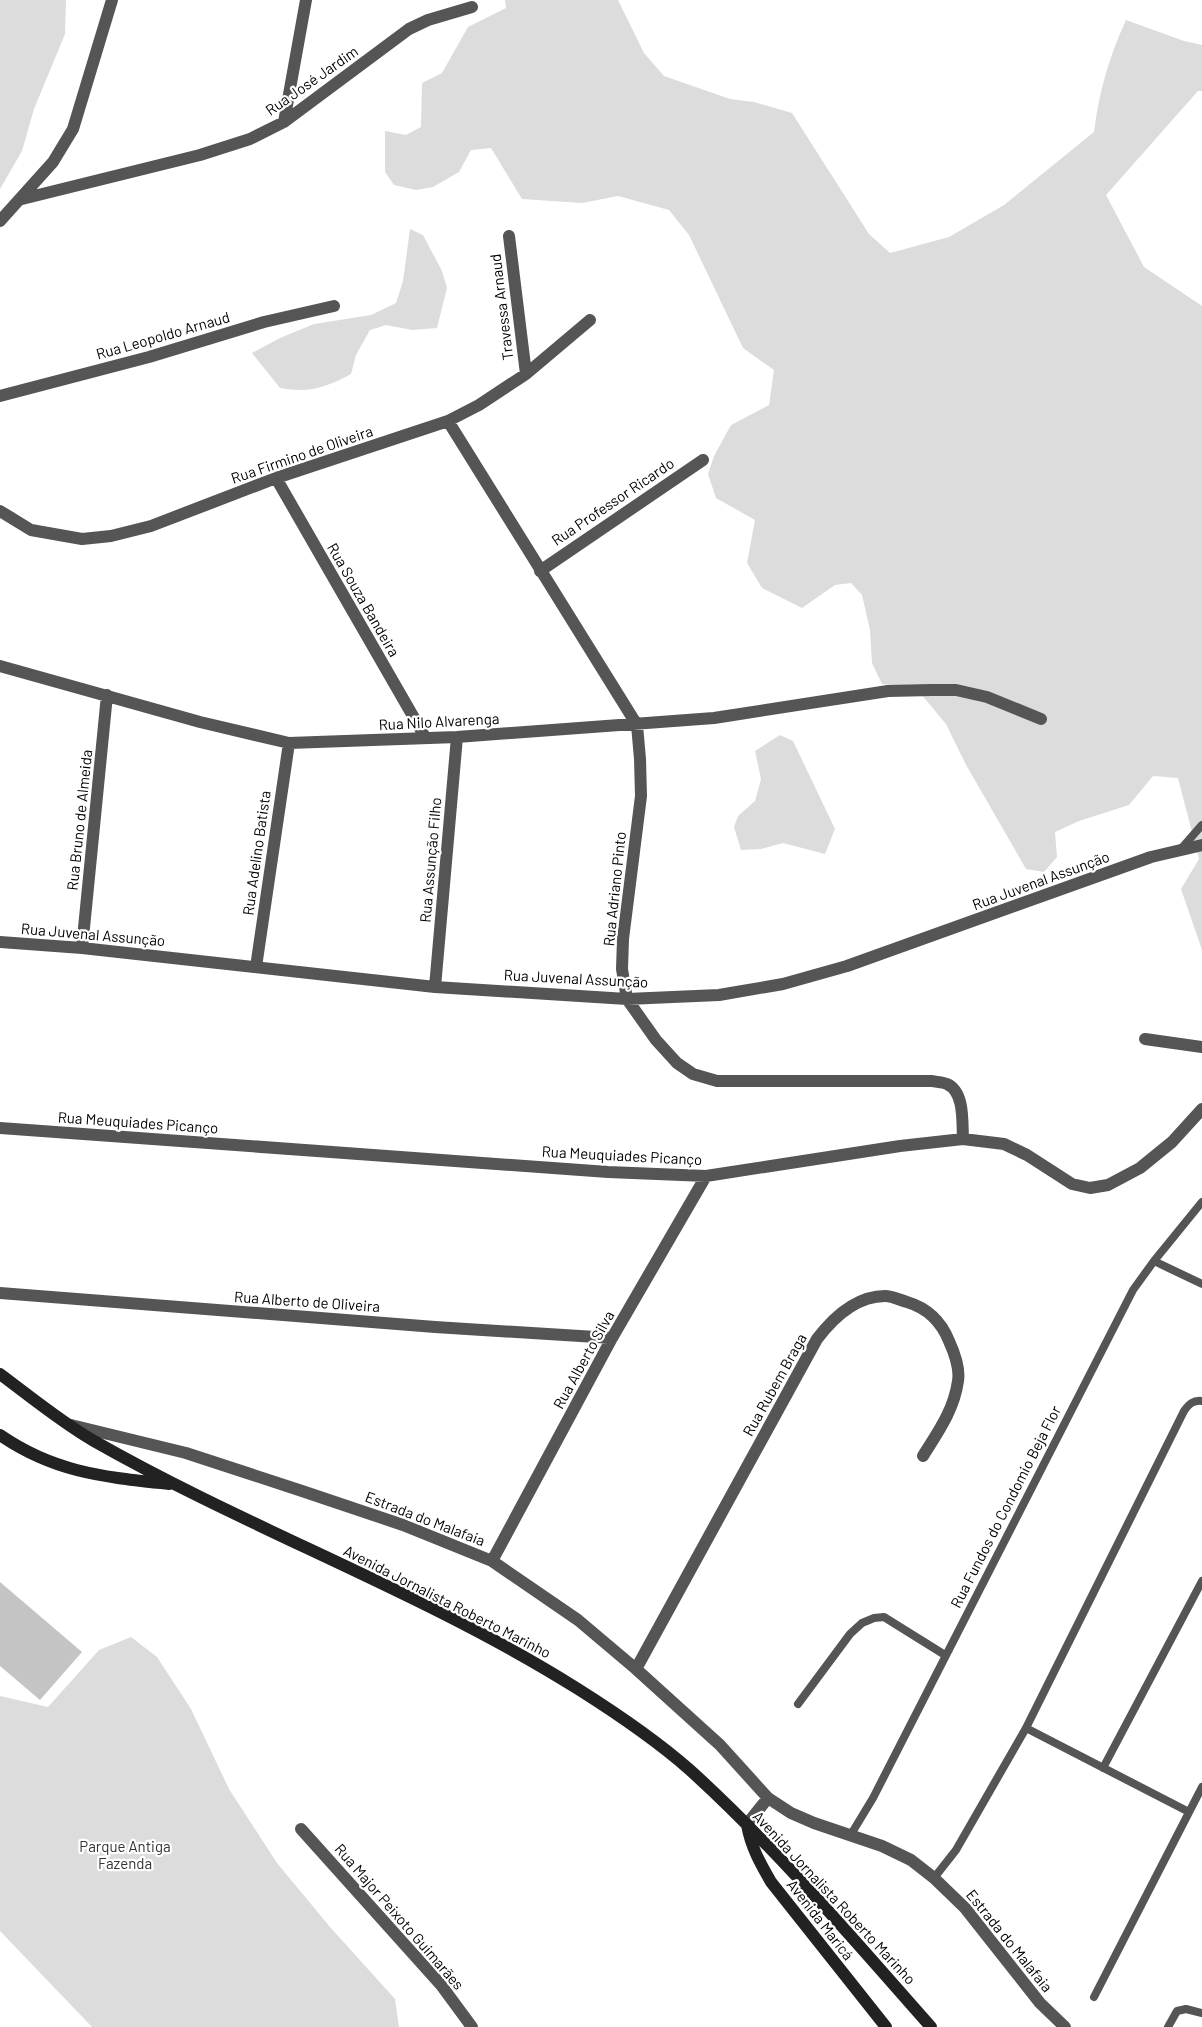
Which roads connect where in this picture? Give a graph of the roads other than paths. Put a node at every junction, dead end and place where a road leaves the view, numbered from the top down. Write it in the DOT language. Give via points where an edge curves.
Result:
graph roads {
  1 [pos="112,0"];
  2 [pos="306,0"];
  3 [pos="472,7"];
  4 [pos="284,122"];
  5 [pos="22,199"];
  6 [pos="0,221"];
  7 [pos="509,236"];
  8 [pos="334,306"];
  9 [pos="590,320"];
  10 [pos="526,374"];
  11 [pos="0,396"];
  12 [pos="448,421"];
  13 [pos="703,460"];
  14 [pos="276,478"];
  15 [pos="0,511"];
  16 [pos="540,571"];
  17 [pos="0,666"];
  18 [pos="107,695"];
  19 [pos="1041,719"];
  20 [pos="637,725"];
  21 [pos="425,737"];
  22 [pos="457,737"];
  23 [pos="289,743"];
  24 [pos="1202,825"];
  25 [pos="1202,845"];
  26 [pos="1180,850"];
  27 [pos="0,942"];
  28 [pos="82,948"];
  29 [pos="255,967"];
  30 [pos="435,987"];
  31 [pos="627,999"];
  32 [pos="1145,1039"];
  33 [pos="1202,1047"];
  34 [pos="1202,1109"];
  35 [pos="0,1128"];
  36 [pos="963,1139"];
  37 [pos="706,1176"];
  38 [pos="1202,1202"];
  39 [pos="1154,1261"];
  40 [pos="1202,1284"];
  41 [pos="0,1293"];
  42 [pos="612,1338"];
  43 [pos="0,1374"];
  44 [pos="1202,1401"];
  45 [pos="67,1424"];
  46 [pos="0,1435"];
  47 [pos="923,1456"];
  48 [pos="176,1484"];
  49 [pos="492,1561"];
  50 [pos="1202,1581"];
  51 [pos="945,1655"];
  52 [pos="636,1669"];
  53 [pos="798,1704"];
  54 [pos="1026,1728"];
  55 [pos="1103,1768"];
  56 [pos="1202,1787"];
  57 [pos="768,1798"];
  58 [pos="1189,1812"];
  59 [pos="747,1824"];
  60 [pos="301,1829"];
  61 [pos="850,1836"];
  62 [pos="934,1878"];
  63 [pos="1094,1997"];
  64 [pos="1202,2013"];
  65 [pos="472,2027"];
  66 [pos="886,2027"];
  67 [pos="931,2027"];
  68 [pos="1065,2027"];
  69 [pos="1168,2027"];
  1 -- 5 [label="street" via="73,129 53,162"];
  2 -- 4 [label="street"];
  3 -- 4 [label="street, Rua José Jardim" via="409,29"];
  4 -- 5 [label="street, Rua José Jardim" via="250,139 200,155"];
  5 -- 6 [label="street"];
  7 -- 10 [label="street, Travessa Arnaud"];
  8 -- 11 [label="street, Rua Leopoldo Arnaud"];
  9 -- 10 [label="street, Rua Firmino de Oliveira"];
  10 -- 12 [label="street, Rua Firmino de Oliveira"];
  12 -- 14 [label="street, Rua Firmino de Oliveira"];
  12 -- 16 [label="street, Rua Adriano Pinto"];
  13 -- 16 [label="street, Rua Professor Ricardo"];
  14 -- 15 [label="street, Rua Firmino de Oliveira" via="151,526 111,536 82,539 31,530"];
  14 -- 21 [label="street, Rua Souza Bandeira"];
  16 -- 20 [label="street, Rua Adriano Pinto"];
  17 -- 18 [label="street, Rua Nilo Alvarenga"];
  18 -- 23 [label="street, Rua Nilo Alvarenga"];
  18 -- 28 [label="street, Rua Bruno de Almeida"];
  19 -- 20 [label="street, Rua Nilo Alvarenga" via="987,697 956,690 888,691 714,718"];
  20 -- 22 [label="street, Rua Nilo Alvarenga"];
  20 -- 31 [label="street, Rua Adriano Pinto" via="641,796 623,939"];
  21 -- 22 [label="street, Rua Nilo Alvarenga"];
  21 -- 23 [label="street, Rua Nilo Alvarenga"];
  22 -- 30 [label="street, Rua Assunção Filho"];
  23 -- 29 [label="street, Rua Adelino Batista"];
  24 -- 26 [label="lane"];
  25 -- 26 [label="street, Rua Juvenal Assunção"];
  26 -- 31 [label="street, Rua Juvenal Assunção" via="846,966 783,984 719,995"];
  27 -- 28 [label="street, Rua Juvenal Assunção"];
  28 -- 29 [label="street, Rua Juvenal Assunção"];
  29 -- 30 [label="street, Rua Juvenal Assunção"];
  30 -- 31 [label="street, Rua Juvenal Assunção"];
  31 -- 36 [label="street, Rua Adriano Pinto" via="677,1063 693,1074 717,1081 948,1084 961,1108"];
  32 -- 33 [label="street"];
  34 -- 36 [label="street, Rua Meuquiades Picanço" via="1172,1142 1140,1168 1108,1185 1090,1188 1072,1184 1004,1144"];
  35 -- 37 [label="street, Rua Meuquiades Picanço"];
  36 -- 37 [label="street, Rua Meuquiades Picanço"];
  37 -- 42 [label="street, Rua Alberto Silva"];
  38 -- 39 [label="lane, Rua Fundos do Condomio Beja Flor"];
  39 -- 40 [label="lane"];
  39 -- 51 [label="lane, Rua Fundos do Condomio Beja Flor" via="1133,1290"];
  41 -- 42 [label="street, Rua Alberto de Oliveira"];
  42 -- 49 [label="street, Rua Alberto Silva"];
  43 -- 45 [label="main road, Avenida Jornalista Roberto Marinho"];
  44 -- 54 [label="lane" via="1189,1404 1184,1411"];
  45 -- 48 [label="main road, Avenida Jornalista Roberto Marinho"];
  45 -- 49 [label="street, Estrada do Malafaia" via="186,1453 292,1487"];
  46 -- 48 [label="main road" via="69,1469 106,1478"];
  47 -- 52 [label="street, Rua Rubem Braga" via="951,1410 959,1378 943,1326 921,1306 886,1296 846,1308 817,1339"];
  48 -- 59 [label="main road, Avenida Jornalista Roberto Marinho" via="394,1588 535,1662 642,1733 687,1768"];
  49 -- 52 [label="street, Estrada do Malafaia" via="578,1620"];
  50 -- 55 [label="lane"];
  51 -- 53 [label="lane" via="884,1617 874,1618 850,1634"];
  51 -- 61 [label="lane, Rua Fundos do Condomio Beja Flor"];
  52 -- 57 [label="street, Estrada do Malafaia" via="720,1745"];
  54 -- 55 [label="lane"];
  54 -- 62 [label="lane" via="957,1850"];
  55 -- 58 [label="lane"];
  56 -- 58 [label="lane"];
  57 -- 59 [label="street"];
  57 -- 61 [label="street, Estrada do Malafaia" via="790,1813"];
  58 -- 63 [label="lane"];
  59 -- 66 [label="main road, Avenida Maricá" via="758,1860 771,1882"];
  59 -- 67 [label="main road, Avenida Jornalista Roberto Marinho"];
  60 -- 65 [label="street, Rua Major Peixoto Guimarães" via="441,1985"];
  61 -- 62 [label="street, Estrada do Malafaia" via="911,1860"];
  62 -- 68 [label="street, Estrada do Malafaia" via="965,1908 1040,2003"];
  64 -- 69 [label="lane" via="1177,2011"];
}
